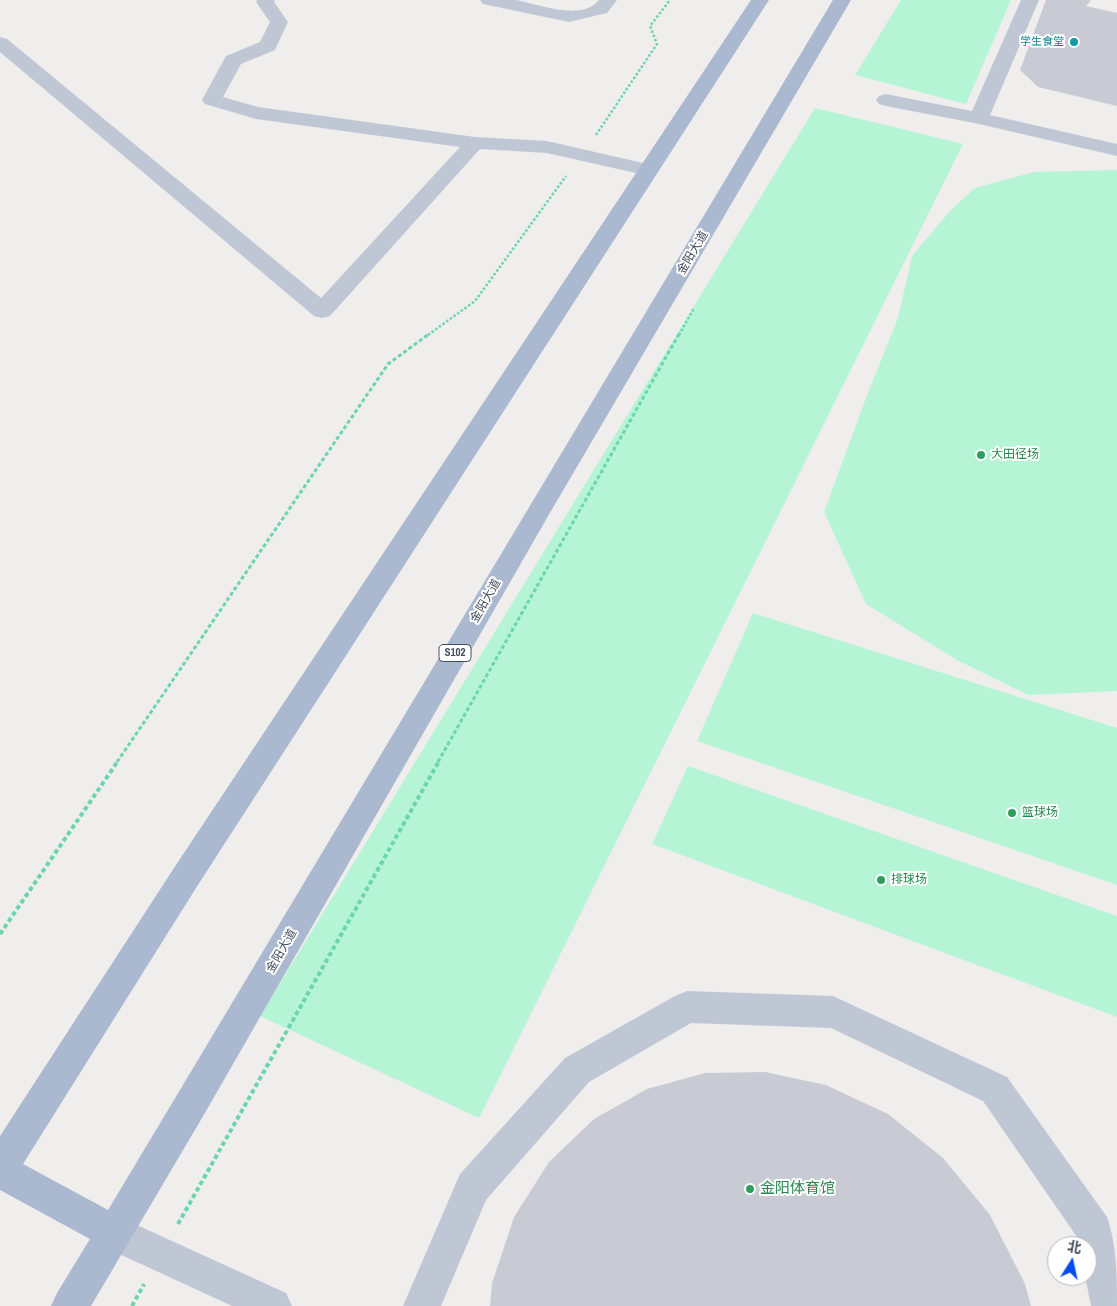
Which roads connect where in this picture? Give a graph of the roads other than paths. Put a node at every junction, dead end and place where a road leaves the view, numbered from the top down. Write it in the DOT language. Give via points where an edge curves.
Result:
graph roads {
  1 [pos="266,0"];
  2 [pos="489,0"];
  3 [pos="608,0"];
  4 [pos="760,0"];
  5 [pos="842,0"];
  6 [pos="1030,0"];
  7 [pos="0,43"];
  8 [pos="886,100"];
  9 [pos="979,118"];
  10 [pos="475,143"];
  11 [pos="1117,150"];
  12 [pos="649,170"];
  13 [pos="0,1169"];
  14 [pos="115,1233"];
  15 [pos="70,1306"];
  16 [pos="273,1306"];
  17 [pos="422,1306"];
  18 [pos="1110,1306"];
  1 -- 10 [label="street" via="279,22 268,46 233,60 212,100 256,112"];
  2 -- 3 [label="street" via="569,17 600,9"];
  4 -- 12 [label="main road"];
  5 -- 14 [label="main road, 金阳大道 / S102"];
  6 -- 9 [label="street"];
  7 -- 10 [label="street" via="322,311"];
  8 -- 9 [label="street"];
  9 -- 11 [label="street"];
  10 -- 12 [label="street" via="547,147"];
  12 -- 13 [label="main road" via="185,878"];
  13 -- 14 [label="main road"];
  14 -- 15 [label="main road, 金阳大道 / S102"];
  14 -- 16 [label="street"];
  17 -- 18 [label="street" via="473,1187 570,1077 687,1007 833,1012 995,1089 1094,1230"];
}
